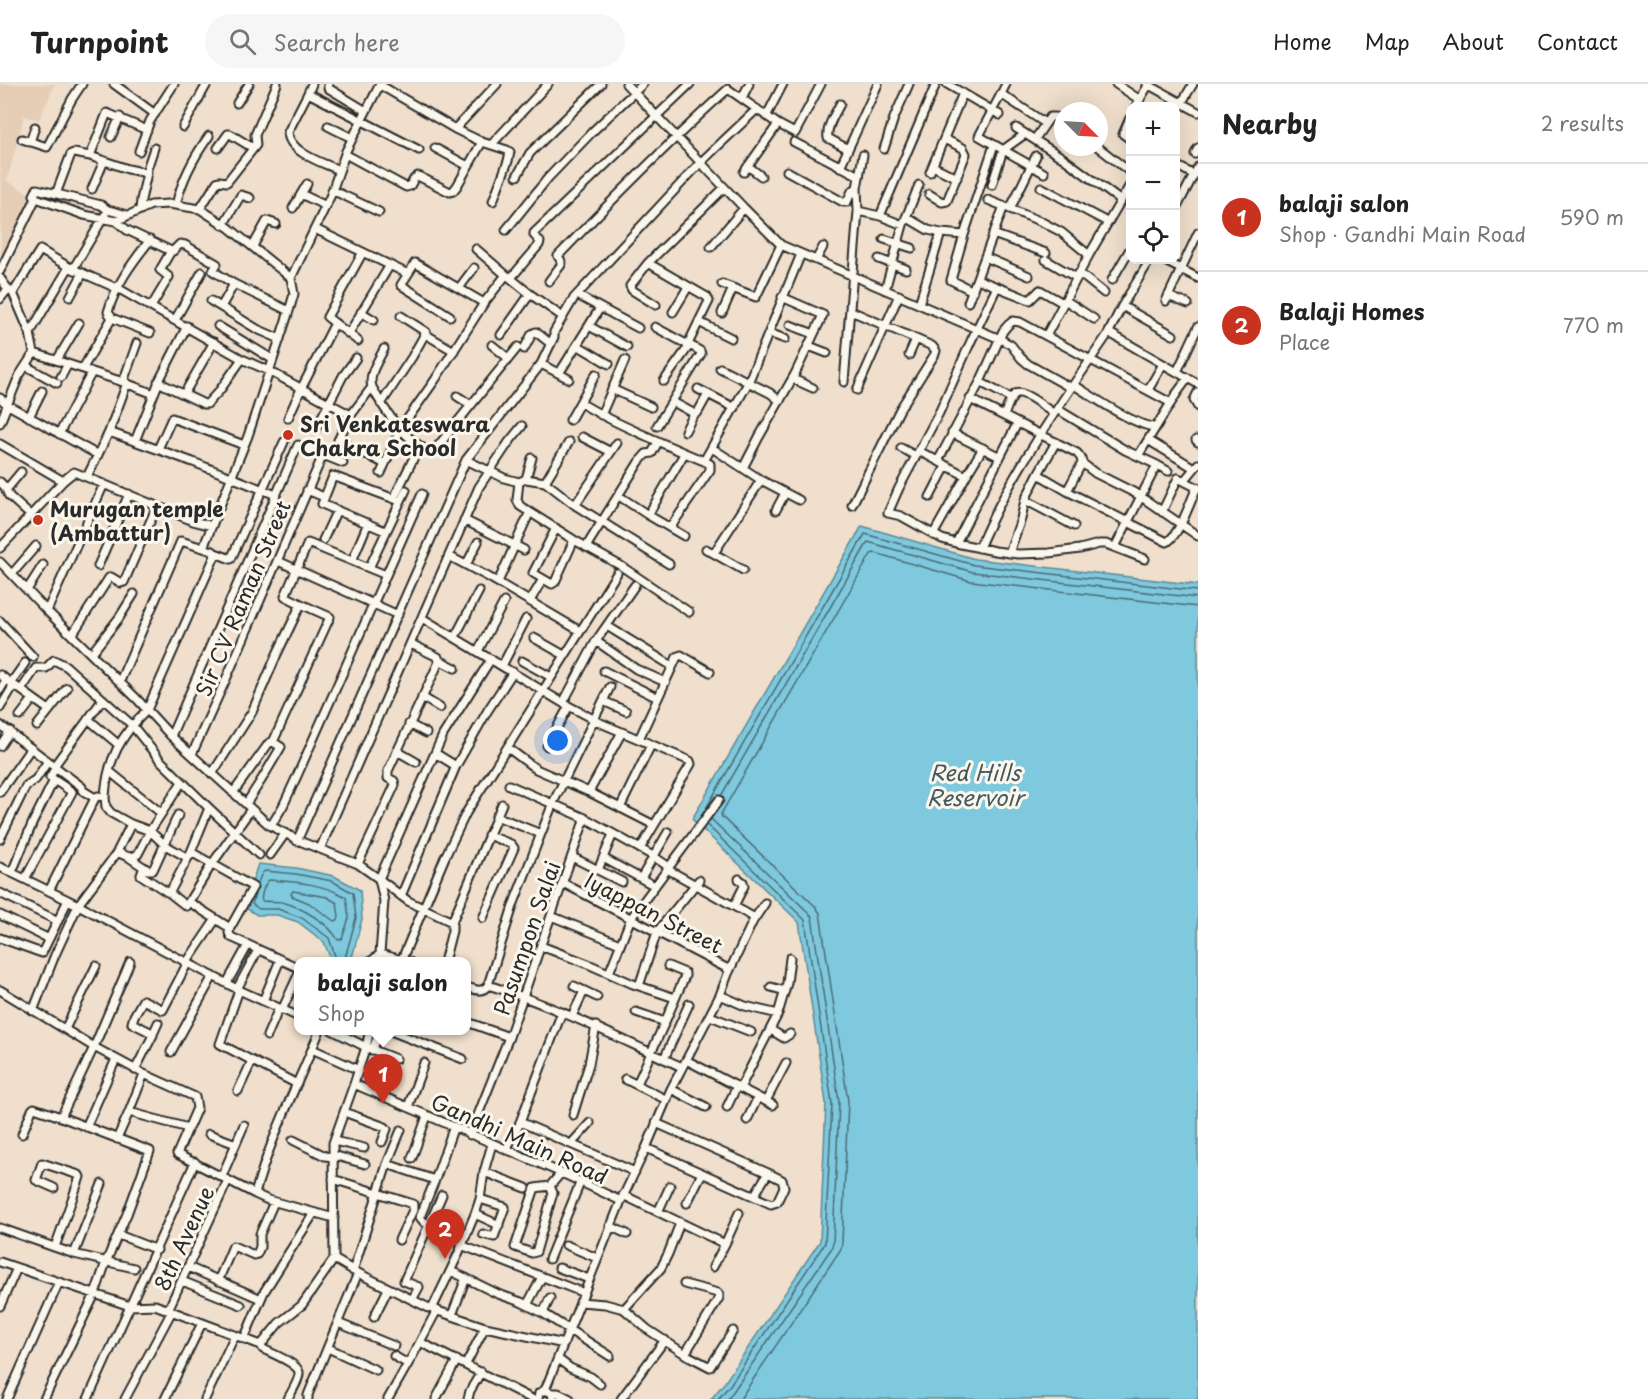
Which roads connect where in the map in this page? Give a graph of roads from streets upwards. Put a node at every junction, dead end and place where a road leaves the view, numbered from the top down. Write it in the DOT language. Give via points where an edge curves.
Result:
graph roads {
  1 [pos="82,84"];
  2 [pos="114,84"];
  3 [pos="174,84"];
  4 [pos="207,84"];
  5 [pos="249,84"];
  6 [pos="277,84"];
  7 [pos="312,84"];
  8 [pos="328,84"];
  9 [pos="497,84"];
  10 [pos="548,84"];
  11 [pos="601,84"];
  12 [pos="626,84"];
  13 [pos="643,84"];
  14 [pos="690,84"];
  15 [pos="749,84"];
  16 [pos="783,84"];
  17 [pos="821,84"];
  18 [pos="878,84"];
  19 [pos="909,84"];
  20 [pos="936,84"];
  21 [pos="947,84"];
  22 [pos="1006,84"];
  23 [pos="1116,84"];
  24 [pos="1148,84"];
  25 [pos="1193,84"];
  26 [pos="380,85"];
  27 [pos="1198,88"];
  28 [pos="308,93"];
  29 [pos="634,93"];
  30 [pos="963,93"];
  31 [pos="1001,94"];
  32 [pos="741,98"];
  33 [pos="1137,102"];
  34 [pos="1139,102"];
  35 [pos="237,103"];
  36 [pos="1182,103"];
  37 [pos="840,104"];
  38 [pos="1180,106"];
  39 [pos="757,109"];
  40 [pos="992,110"];
  41 [pos="366,111"];
  42 [pos="1198,112"];
  43 [pos="155,114"];
  44 [pos="767,115"];
  45 [pos="1000,115"];
  46 [pos="655,116"];
  47 [pos="120,117"];
  48 [pos="1054,117"];
  49 [pos="360,120"];
  50 [pos="1046,123"];
  51 [pos="778,124"];
  52 [pos="328,126"];
  53 [pos="35,127"];
  54 [pos="183,127"];
  55 [pos="1016,128"];
  56 [pos="455,129"];
  57 [pos="147,130"];
  58 [pos="1025,134"];
  59 [pos="208,136"];
  60 [pos="111,137"];
  61 [pos="352,138"];
  62 [pos="676,138"];
  63 [pos="22,139"];
  64 [pos="944,139"];
  65 [pos="1035,139"];
  66 [pos="30,142"];
  67 [pos="482,142"];
  68 [pos="794,142"];
  69 [pos="492,144"];
  70 [pos="994,145"];
  71 [pos="154,148"];
  72 [pos="218,148"];
  73 [pos="253,148"];
  74 [pos="435,148"];
  75 [pos="884,148"];
  76 [pos="848,149"];
  77 [pos="419,150"];
  78 [pos="1004,150"];
  79 [pos="139,151"];
  80 [pos="345,154"];
  81 [pos="863,155"];
  82 [pos="1108,155"];
  83 [pos="90,156"];
  84 [pos="1036,156"];
  85 [pos="104,161"];
  86 [pos="701,162"];
  87 [pos="468,166"];
  88 [pos="1031,166"];
  89 [pos="840,167"];
  90 [pos="1180,167"];
  91 [pos="1198,167"];
  92 [pos="1126,168"];
  93 [pos="339,170"];
  94 [pos="787,171"];
  95 [pos="146,172"];
  96 [pos="1044,173"];
  97 [pos="1194,175"];
  98 [pos="517,176"];
  99 [pos="859,176"];
  100 [pos="761,177"];
  101 [pos="957,178"];
  102 [pos="307,184"];
  103 [pos="919,185"];
  104 [pos="992,185"];
  105 [pos="1041,187"];
  106 [pos="724,188"];
  107 [pos="857,188"];
  108 [pos="92,189"];
  109 [pos="332,190"];
  110 [pos="1126,193"];
  111 [pos="56,194"];
  112 [pos="301,194"];
  113 [pos="929,194"];
  114 [pos="1180,196"];
  115 [pos="36,198"];
  116 [pos="250,198"];
  117 [pos="493,201"];
  118 [pos="988,201"];
  119 [pos="1121,201"];
  120 [pos="176,205"];
  121 [pos="326,206"];
  122 [pos="1007,207"];
  123 [pos="292,208"];
  124 [pos="744,208"];
  125 [pos="140,209"];
  126 [pos="200,209"];
  127 [pos="108,210"];
  128 [pos="858,210"];
  129 [pos="379,212"];
  130 [pos="127,215"];
  131 [pos="880,216"];
  132 [pos="906,217"];
  133 [pos="102,218"];
  134 [pos="116,221"];
  135 [pos="1107,222"];
  136 [pos="276,224"];
  137 [pos="224,225"];
  138 [pos="903,225"];
  139 [pos="315,229"];
  140 [pos="506,230"];
  141 [pos="941,233"];
  142 [pos="1198,233"];
  143 [pos="993,234"];
  144 [pos="964,235"];
  145 [pos="885,239"];
  146 [pos="150,240"];
  147 [pos="898,243"];
  148 [pos="781,245"];
  149 [pos="253,246"];
  150 [pos="711,247"];
  151 [pos="823,247"];
  152 [pos="912,248"];
  153 [pos="476,249"];
  154 [pos="171,251"];
  155 [pos="363,252"];
  156 [pos="801,254"];
  157 [pos="1089,255"];
  158 [pos="985,257"];
  159 [pos="1126,257"];
  160 [pos="879,259"];
  161 [pos="816,260"];
  162 [pos="648,263"];
  163 [pos="893,264"];
  164 [pos="1148,264"];
  165 [pos="1171,264"];
  166 [pos="390,265"];
  167 [pos="71,268"];
  168 [pos="474,268"];
  169 [pos="906,269"];
  170 [pos="1181,269"];
  171 [pos="0,271"];
  172 [pos="202,272"];
  173 [pos="83,273"];
  174 [pos="408,274"];
  175 [pos="1078,275"];
  176 [pos="1029,276"];
  177 [pos="508,277"];
  178 [pos="854,277"];
  179 [pos="0,278"];
  180 [pos="291,278"];
  181 [pos="1198,278"];
  182 [pos="977,279"];
  183 [pos="1112,280"];
  184 [pos="549,281"];
  185 [pos="234,284"];
  186 [pos="722,284"];
  187 [pos="688,287"];
  188 [pos="997,287"];
  189 [pos="117,288"];
  190 [pos="459,288"];
  191 [pos="733,288"];
  192 [pos="885,290"];
  193 [pos="11,291"];
  194 [pos="973,291"];
  195 [pos="1104,293"];
  196 [pos="530,294"];
  197 [pos="577,295"];
  198 [pos="898,295"];
  199 [pos="70,297"];
  200 [pos="782,297"];
  201 [pos="0,299"];
  202 [pos="211,301"];
  203 [pos="1064,301"];
  204 [pos="968,302"];
  205 [pos="484,303"];
  206 [pos="919,304"];
  207 [pos="1188,304"];
  208 [pos="656,305"];
  209 [pos="1122,306"];
  210 [pos="151,307"];
  211 [pos="221,307"];
  212 [pos="600,308"];
  213 [pos="289,311"];
  214 [pos="851,311"];
  215 [pos="361,312"];
  216 [pos="672,312"];
  217 [pos="722,313"];
  218 [pos="401,316"];
  219 [pos="450,316"];
  220 [pos="563,317"];
  221 [pos="112,318"];
  222 [pos="1094,319"];
  223 [pos="175,320"];
  224 [pos="374,320"];
  225 [pos="699,322"];
  226 [pos="79,323"];
  227 [pos="335,323"];
  228 [pos="790,325"];
  229 [pos="187,326"];
  230 [pos="218,326"];
  231 [pos="589,326"];
  232 [pos="885,326"];
  233 [pos="655,327"];
  234 [pos="1198,327"];
  235 [pos="638,328"];
  236 [pos="976,329"];
  237 [pos="30,333"];
  238 [pos="150,333"];
  239 [pos="349,333"];
  240 [pos="769,333"];
  241 [pos="425,334"];
  242 [pos="814,334"];
  243 [pos="1108,334"];
  244 [pos="501,335"];
  245 [pos="1173,335"];
  246 [pos="1046,336"];
  247 [pos="279,339"];
  248 [pos="730,339"];
  249 [pos="785,339"];
  250 [pos="916,339"];
  251 [pos="1000,339"];
  252 [pos="358,341"];
  253 [pos="214,342"];
  254 [pos="137,343"];
  255 [pos="551,344"];
  256 [pos="492,345"];
  257 [pos="577,345"];
  258 [pos="689,346"];
  259 [pos="809,346"];
  260 [pos="627,347"];
  261 [pos="384,349"];
  262 [pos="454,351"];
  263 [pos="34,353"];
  264 [pos="827,353"];
  265 [pos="909,355"];
  266 [pos="242,358"];
  267 [pos="356,358"];
  268 [pos="508,358"];
  269 [pos="272,359"];
  270 [pos="1090,359"];
  271 [pos="57,360"];
  272 [pos="624,360"];
  273 [pos="68,364"];
  274 [pos="541,364"];
  275 [pos="609,364"];
  276 [pos="1163,364"];
  277 [pos="26,366"];
  278 [pos="83,368"];
  279 [pos="720,368"];
  280 [pos="269,371"];
  281 [pos="92,372"];
  282 [pos="1177,372"];
  283 [pos="558,373"];
  284 [pos="596,374"];
  285 [pos="1188,378"];
  286 [pos="568,379"];
  287 [pos="793,379"];
  288 [pos="664,381"];
  289 [pos="158,382"];
  290 [pos="844,382"];
  291 [pos="980,382"];
  292 [pos="125,383"];
  293 [pos="748,383"];
  294 [pos="1198,384"];
  295 [pos="1072,386"];
  296 [pos="372,387"];
  297 [pos="813,388"];
  298 [pos="301,389"];
  299 [pos="612,389"];
  300 [pos="698,389"];
  301 [pos="42,390"];
  302 [pos="857,390"];
  303 [pos="1148,390"];
  304 [pos="1198,392"];
  305 [pos="153,394"];
  306 [pos="184,394"];
  307 [pos="708,394"];
  308 [pos="457,396"];
  309 [pos="0,398"];
  310 [pos="970,399"];
  311 [pos="1012,399"];
  312 [pos="780,401"];
  313 [pos="673,402"];
  314 [pos="581,403"];
  315 [pos="1171,403"];
  316 [pos="329,404"];
  317 [pos="381,404"];
  318 [pos="8,405"];
  319 [pos="471,405"];
  320 [pos="651,407"];
  321 [pos="1198,407"];
  322 [pos="735,408"];
  323 [pos="1055,411"];
  324 [pos="694,414"];
  325 [pos="351,415"];
  326 [pos="601,415"];
  327 [pos="1004,416"];
  328 [pos="29,417"];
  329 [pos="288,418"];
  330 [pos="570,420"];
  331 [pos="0,423"];
  332 [pos="1017,424"];
  333 [pos="522,426"];
  334 [pos="657,426"];
  335 [pos="1156,427"];
  336 [pos="316,428"];
  337 [pos="401,428"];
  338 [pos="109,432"];
  339 [pos="685,432"];
  340 [pos="952,433"];
  341 [pos="59,434"];
  342 [pos="1041,435"];
  343 [pos="582,437"];
  344 [pos="1148,440"];
  345 [pos="135,441"];
  346 [pos="284,442"];
  347 [pos="569,442"];
  348 [pos="658,442"];
  349 [pos="1056,442"];
  350 [pos="617,443"];
  351 [pos="0,444"];
  352 [pos="244,445"];
  353 [pos="419,447"];
  354 [pos="712,448"];
  355 [pos="901,448"];
  356 [pos="983,448"];
  357 [pos="158,449"];
  358 [pos="611,452"];
  359 [pos="917,453"];
  360 [pos="684,454"];
  361 [pos="98,455"];
  362 [pos="323,455"];
  363 [pos="1138,456"];
  364 [pos="1000,457"];
  365 [pos="532,458"];
  366 [pos="466,460"];
  367 [pos="704,461"];
  368 [pos="938,461"];
  369 [pos="342,463"];
  370 [pos="1082,463"];
  371 [pos="385,464"];
  372 [pos="1157,465"];
  373 [pos="946,466"];
  374 [pos="1196,466"];
  375 [pos="743,468"];
  376 [pos="489,471"];
  377 [pos="1168,471"];
  378 [pos="21,472"];
  379 [pos="381,473"];
  380 [pos="1038,474"];
  381 [pos="87,477"];
  382 [pos="231,477"];
  383 [pos="966,477"];
  384 [pos="523,480"];
  385 [pos="761,480"];
  386 [pos="63,481"];
  387 [pos="1184,481"];
  388 [pos="0,482"];
  389 [pos="545,483"];
  390 [pos="104,484"];
  391 [pos="1197,487"];
  392 [pos="262,489"];
  393 [pos="6,490"];
  394 [pos="307,490"];
  395 [pos="406,490"];
  396 [pos="1067,491"];
  397 [pos="785,493"];
  398 [pos="129,494"];
  399 [pos="422,494"];
  400 [pos="276,495"];
  401 [pos="619,496"];
  402 [pos="324,497"];
  403 [pos="930,497"];
  404 [pos="1141,497"];
  405 [pos="397,499"];
  406 [pos="799,500"];
  407 [pos="1025,500"];
  408 [pos="575,505"];
  409 [pos="852,505"];
  410 [pos="157,506"];
  411 [pos="336,510"];
  412 [pos="776,510"];
  413 [pos="1162,512"];
  414 [pos="648,515"];
  415 [pos="31,516"];
  416 [pos="528,516"];
  417 [pos="464,520"];
  418 [pos="601,522"];
  419 [pos="1128,522"];
  420 [pos="368,524"];
  421 [pos="1180,524"];
  422 [pos="212,526"];
  423 [pos="1074,526"];
  424 [pos="556,528"];
  425 [pos="670,528"];
  426 [pos="385,531"];
  427 [pos="933,535"];
  428 [pos="1198,535"];
  429 [pos="684,536"];
  430 [pos="3,538"];
  431 [pos="323,540"];
  432 [pos="574,540"];
  433 [pos="478,542"];
  434 [pos="956,543"];
  435 [pos="36,546"];
  436 [pos="514,546"];
  437 [pos="586,547"];
  438 [pos="1115,547"];
  439 [pos="0,548"];
  440 [pos="203,548"];
  441 [pos="979,548"];
  442 [pos="706,549"];
  443 [pos="524,550"];
  444 [pos="215,553"];
  445 [pos="714,553"];
  446 [pos="1009,553"];
  447 [pos="449,556"];
  448 [pos="1145,559"];
  449 [pos="278,561"];
  450 [pos="352,561"];
  451 [pos="0,562"];
  452 [pos="669,564"];
  453 [pos="43,565"];
  454 [pos="466,565"];
  455 [pos="98,566"];
  456 [pos="296,568"];
  457 [pos="369,568"];
  458 [pos="743,570"];
  459 [pos="616,573"];
  460 [pos="12,574"];
  461 [pos="386,575"];
  462 [pos="543,579"];
  463 [pos="498,582"];
  464 [pos="635,585"];
  465 [pos="27,590"];
  466 [pos="479,591"];
  467 [pos="134,594"];
  468 [pos="530,601"];
  469 [pos="504,602"];
  470 [pos="301,604"];
  471 [pos="373,605"];
  472 [pos="47,611"];
  473 [pos="689,612"];
  474 [pos="398,615"];
  475 [pos="422,618"];
  476 [pos="526,619"];
  477 [pos="0,621"];
  478 [pos="608,626"];
  479 [pos="580,631"];
  480 [pos="72,635"];
  481 [pos="455,637"];
  482 [pos="534,638"];
  483 [pos="596,641"];
  484 [pos="411,644"];
  485 [pos="478,651"];
  486 [pos="91,654"];
  487 [pos="564,655"];
  488 [pos="33,657"];
  489 [pos="491,659"];
  490 [pos="439,660"];
  491 [pos="522,661"];
  492 [pos="25,663"];
  493 [pos="502,666"];
  494 [pos="672,666"];
  495 [pos="455,668"];
  496 [pos="604,671"];
  497 [pos="513,672"];
  498 [pos="710,672"];
  499 [pos="551,677"];
  500 [pos="120,681"];
  501 [pos="10,682"];
  502 [pos="665,682"];
  503 [pos="610,687"];
  504 [pos="67,688"];
  505 [pos="0,690"];
  506 [pos="543,691"];
  507 [pos="422,698"];
  508 [pos="33,699"];
  509 [pos="103,699"];
  510 [pos="658,699"];
  511 [pos="603,701"];
  512 [pos="566,704"];
  513 [pos="0,708"];
  514 [pos="440,708"];
  515 [pos="49,710"];
  516 [pos="147,710"];
  517 [pos="626,711"];
  518 [pos="20,716"];
  519 [pos="593,718"];
  520 [pos="88,719"];
  521 [pos="409,724"];
  522 [pos="0,725"];
  523 [pos="132,725"];
  524 [pos="37,726"];
  525 [pos="10,731"];
  526 [pos="622,732"];
  527 [pos="426,733"];
  528 [pos="171,736"];
  529 [pos="639,739"];
  530 [pos="273,742"];
  531 [pos="119,745"];
  532 [pos="651,745"];
  533 [pos="0,746"];
  534 [pos="547,746"];
  535 [pos="31,748"];
  536 [pos="508,748"];
  537 [pos="397,751"];
  538 [pos="435,753"];
  539 [pos="192,754"];
  540 [pos="416,762"];
  541 [pos="52,765"];
  542 [pos="456,766"];
  543 [pos="109,771"];
  544 [pos="212,774"];
  545 [pos="54,780"];
  546 [pos="562,781"];
  547 [pos="182,782"];
  548 [pos="509,785"];
  549 [pos="0,792"];
  550 [pos="589,792"];
  551 [pos="233,793"];
  552 [pos="105,797"];
  553 [pos="95,798"];
  554 [pos="719,800"];
  555 [pos="553,803"];
  556 [pos="502,804"];
  557 [pos="249,807"];
  558 [pos="208,808"];
  559 [pos="620,808"];
  560 [pos="161,813"];
  561 [pos="178,815"];
  562 [pos="496,816"];
  563 [pos="585,818"];
  564 [pos="131,824"];
  565 [pos="654,825"];
  566 [pos="271,826"];
  567 [pos="150,831"];
  568 [pos="668,832"];
  569 [pos="234,833"];
  570 [pos="285,834"];
  571 [pos="542,834"];
  572 [pos="613,834"];
  573 [pos="488,835"];
  574 [pos="0,839"];
  575 [pos="297,841"];
  576 [pos="165,844"];
  577 [pos="320,849"];
  578 [pos="640,849"];
  579 [pos="117,852"];
  580 [pos="190,855"];
  581 [pos="259,855"];
  582 [pos="270,855"];
  583 [pos="653,856"];
  584 [pos="129,857"];
  585 [pos="572,857"];
  586 [pos="603,858"];
  587 [pos="213,864"];
  588 [pos="358,864"];
  589 [pos="0,867"];
  590 [pos="144,867"];
  591 [pos="668,868"];
  592 [pos="598,870"];
  593 [pos="12,872"];
  594 [pos="641,878"];
  595 [pos="25,879"];
  596 [pos="379,879"];
  597 [pos="738,879"];
  598 [pos="622,882"];
  599 [pos="698,882"];
  600 [pos="563,883"];
  601 [pos="655,886"];
  602 [pos="49,891"];
  603 [pos="168,892"];
  604 [pos="0,893"];
  605 [pos="401,896"];
  606 [pos="68,900"];
  607 [pos="189,902"];
  608 [pos="765,903"];
  609 [pos="78,905"];
  610 [pos="734,906"];
  611 [pos="424,909"];
  612 [pos="0,915"];
  613 [pos="551,916"];
  614 [pos="483,918"];
  615 [pos="631,918"];
  616 [pos="755,918"];
  617 [pos="216,919"];
  618 [pos="58,921"];
  619 [pos="452,922"];
  620 [pos="230,928"];
  621 [pos="657,932"];
  622 [pos="0,938"];
  623 [pos="49,939"];
  624 [pos="620,944"];
  625 [pos="248,945"];
  626 [pos="541,946"];
  627 [pos="258,950"];
  628 [pos="380,954"];
  629 [pos="376,957"];
  630 [pos="393,957"];
  631 [pos="407,957"];
  632 [pos="445,957"];
  633 [pos="790,958"];
  634 [pos="280,960"];
  635 [pos="130,962"];
  636 [pos="187,962"];
  637 [pos="96,966"];
  638 [pos="668,966"];
  639 [pos="294,967"];
  640 [pos="730,970"];
  641 [pos="609,973"];
  642 [pos="213,976"];
  643 [pos="294,980"];
  644 [pos="227,983"];
  645 [pos="488,986"];
  646 [pos="574,986"];
  647 [pos="639,986"];
  648 [pos="771,987"];
  649 [pos="471,988"];
  650 [pos="0,990"];
  651 [pos="238,990"];
  652 [pos="584,991"];
  653 [pos="785,991"];
  654 [pos="720,995"];
  655 [pos="524,996"];
  656 [pos="597,998"];
  657 [pos="675,998"];
  658 [pos="263,1001"];
  659 [pos="689,1004"];
  660 [pos="280,1009"];
  661 [pos="33,1011"];
  662 [pos="561,1012"];
  663 [pos="636,1012"];
  664 [pos="778,1014"];
  665 [pos="294,1015"];
  666 [pos="572,1016"];
  667 [pos="710,1016"];
  668 [pos="665,1022"];
  669 [pos="158,1023"];
  670 [pos="471,1023"];
  671 [pos="596,1026"];
  672 [pos="65,1029"];
  673 [pos="771,1030"];
  674 [pos="751,1032"];
  675 [pos="153,1034"];
  676 [pos="790,1034"];
  677 [pos="318,1035"];
  678 [pos="341,1035"];
  679 [pos="370,1035"];
  680 [pos="378,1035"];
  681 [pos="401,1035"];
  682 [pos="267,1036"];
  683 [pos="509,1037"];
  684 [pos="94,1047"];
  685 [pos="369,1048"];
  686 [pos="312,1049"];
  687 [pos="171,1052"];
  688 [pos="651,1053"];
  689 [pos="116,1059"];
  690 [pos="396,1059"];
  691 [pos="463,1059"];
  692 [pos="664,1059"];
  693 [pos="252,1060"];
  694 [pos="424,1063"];
  695 [pos="786,1063"];
  696 [pos="684,1064"];
  697 [pos="135,1070"];
  698 [pos="358,1070"];
  699 [pos="144,1074"];
  700 [pos="387,1079"];
  701 [pos="625,1079"];
  702 [pos="297,1084"];
  703 [pos="354,1084"];
  704 [pos="637,1084"];
  705 [pos="739,1087"];
  706 [pos="671,1089"];
  707 [pos="238,1091"];
  708 [pos="381,1096"];
  709 [pos="758,1097"];
  710 [pos="667,1100"];
  711 [pos="408,1107"];
  712 [pos="706,1107"];
  713 [pos="727,1107"];
  714 [pos="129,1112"];
  715 [pos="344,1112"];
  716 [pos="573,1115"];
  717 [pos="427,1116"];
  718 [pos="61,1117"];
  719 [pos="747,1120"];
  720 [pos="520,1122"];
  721 [pos="590,1123"];
  722 [pos="656,1123"];
  723 [pos="244,1125"];
  724 [pos="454,1126"];
  725 [pos="86,1127"];
  726 [pos="188,1128"];
  727 [pos="401,1130"];
  728 [pos="22,1134"];
  729 [pos="210,1134"];
  730 [pos="470,1135"];
  731 [pos="117,1139"];
  732 [pos="293,1140"];
  733 [pos="334,1141"];
  734 [pos="382,1142"];
  735 [pos="572,1143"];
  736 [pos="236,1144"];
  737 [pos="492,1144"];
  738 [pos="364,1148"];
  739 [pos="646,1148"];
  740 [pos="506,1150"];
  741 [pos="333,1156"];
  742 [pos="412,1158"];
  743 [pos="195,1162"];
  744 [pos="365,1164"];
  745 [pos="387,1164"];
  746 [pos="484,1172"];
  747 [pos="635,1172"];
  748 [pos="561,1173"];
  749 [pos="702,1173"];
  750 [pos="768,1173"];
  751 [pos="225,1178"];
  752 [pos="333,1179"];
  753 [pos="435,1180"];
  754 [pos="580,1183"];
  755 [pos="102,1184"];
  756 [pos="550,1186"];
  757 [pos="670,1186"];
  758 [pos="54,1188"];
  759 [pos="526,1188"];
  760 [pos="379,1193"];
  761 [pos="255,1194"];
  762 [pos="442,1195"];
  763 [pos="754,1196"];
  764 [pos="622,1198"];
  765 [pos="480,1200"];
  766 [pos="274,1202"];
  767 [pos="687,1203"];
  768 [pos="658,1212"];
  769 [pos="314,1213"];
  770 [pos="739,1213"];
  771 [pos="475,1214"];
  772 [pos="334,1218"];
  773 [pos="680,1223"];
  774 [pos="429,1225"];
  775 [pos="499,1225"];
  776 [pos="610,1226"];
  777 [pos="0,1228"];
  778 [pos="483,1234"];
  779 [pos="627,1234"];
  780 [pos="119,1235"];
  781 [pos="399,1240"];
  782 [pos="725,1244"];
  783 [pos="461,1245"];
  784 [pos="566,1245"];
  785 [pos="55,1247"];
  786 [pos="157,1250"];
  787 [pos="74,1254"];
  788 [pos="334,1258"];
  789 [pos="597,1258"];
  790 [pos="549,1259"];
  791 [pos="0,1262"];
  792 [pos="106,1262"];
  793 [pos="713,1267"];
  794 [pos="17,1268"];
  795 [pos="134,1268"];
  796 [pos="188,1268"];
  797 [pos="559,1268"];
  798 [pos="451,1271"];
  799 [pos="356,1272"];
  800 [pos="542,1276"];
  801 [pos="466,1278"];
  802 [pos="589,1279"];
  803 [pos="182,1281"];
  804 [pos="218,1281"];
  805 [pos="59,1282"];
  806 [pos="684,1284"];
  807 [pos="388,1289"];
  808 [pos="584,1293"];
  809 [pos="95,1294"];
  810 [pos="550,1298"];
  811 [pos="261,1299"];
  812 [pos="412,1300"];
  813 [pos="580,1302"];
  814 [pos="241,1305"];
  815 [pos="527,1305"];
  816 [pos="0,1306"];
  817 [pos="130,1306"];
  818 [pos="434,1309"];
  819 [pos="624,1309"];
  820 [pos="170,1311"];
  821 [pos="543,1313"];
  822 [pos="452,1315"];
  823 [pos="374,1317"];
  824 [pos="202,1323"];
  825 [pos="338,1323"];
  826 [pos="485,1327"];
  827 [pos="570,1331"];
  828 [pos="733,1331"];
  829 [pos="235,1335"];
  830 [pos="244,1339"];
  831 [pos="665,1340"];
  832 [pos="420,1342"];
  833 [pos="564,1344"];
  834 [pos="261,1345"];
  835 [pos="394,1346"];
  836 [pos="328,1348"];
  837 [pos="685,1354"];
  838 [pos="394,1356"];
  839 [pos="610,1356"];
  840 [pos="558,1359"];
  841 [pos="457,1360"];
  842 [pos="408,1364"];
  843 [pos="466,1364"];
  844 [pos="376,1370"];
  845 [pos="481,1372"];
  846 [pos="600,1384"];
  847 [pos="294,1387"];
  848 [pos="550,1394"];
  849 [pos="308,1397"];
  850 [pos="7,1399"];
  851 [pos="44,1399"];
  852 [pos="88,1399"];
  853 [pos="125,1399"];
  854 [pos="165,1399"];
  855 [pos="205,1399"];
  856 [pos="288,1399"];
  857 [pos="388,1399"];
  858 [pos="436,1399"];
  859 [pos="468,1399"];
  860 [pos="532,1399"];
  861 [pos="538,1399"];
  862 [pos="570,1399"];
  863 [pos="621,1399"];
  1 -- 66 [label="street" via="48,146"];
  2 -- 43 [label="street"];
  3 -- 43 [label="street"];
  4 -- 54 [label="street"];
  5 -- 35 [label="street"];
  6 -- 73 [label="street"];
  7 -- 28 [label="street"];
  8 -- 41 [label="street" via="328,88"];
  9 -- 56 [label="street"];
  10 -- 69 [label="street"];
  11 -- 98 [label="street" via="530,153"];
  12 -- 29 [label="street"];
  13 -- 29 [label="street"];
  14 -- 46 [label="street"];
  15 -- 32 [label="street"];
  16 -- 44 [label="street"];
  17 -- 51 [label="street" via="795,133"];
  18 -- 76 [label="street"];
  19 -- 75 [label="street"];
  20 -- 131 [label="street"];
  21 -- 30 [label="street"];
  22 -- 31 [label="street"];
  23 -- 33 [label="street"];
  24 -- 34 [label="street"];
  24 -- 36 [label="street"];
  25 -- 27 [label="street"];
  25 -- 36 [label="street"];
  26 -- 41 [label="street"];
  26 -- 56 [label="street"];
  28 -- 49 [label="street"];
  28 -- 93 [label="street" via="288,137 303,153"];
  29 -- 46 [label="street"];
  29 -- 140 [label="street" via="548,178"];
  30 -- 40 [label="street"];
  30 -- 64 [label="street"];
  31 -- 40 [label="street"];
  31 -- 50 [label="street"];
  32 -- 39 [label="street"];
  32 -- 62 [label="street" via="728,89"];
  36 -- 38 [label="street"];
  36 -- 42 [label="street"];
  37 -- 76 [label="street" via="827,135"];
  39 -- 44 [label="street"];
  39 -- 86 [label="street"];
  40 -- 45 [label="street"];
  40 -- 70 [label="street" via="979,136"];
  41 -- 49 [label="street"];
  43 -- 57 [label="street"];
  44 -- 51 [label="street"];
  46 -- 62 [label="street"];
  46 -- 177 [label="street" via="534,233 539,245"];
  47 -- 57 [label="street"];
  47 -- 60 [label="street"];
  47 -- 83 [label="street" via="107,113"];
  48 -- 50 [label="street"];
  49 -- 61 [label="street"];
  49 -- 77 [label="street"];
  50 -- 65 [label="street"];
  51 -- 100 [label="street" via="746,169"];
  52 -- 61 [label="street"];
  53 -- 66 [label="street"];
  55 -- 58 [label="street"];
  56 -- 67 [label="street"];
  57 -- 79 [label="street"];
  58 -- 65 [label="street"];
  58 -- 78 [label="street"];
  59 -- 120 [label="street" via="184,177"];
  61 -- 80 [label="street"];
  62 -- 86 [label="street"];
  62 -- 184 [label="street" via="558,256 561,265"];
  63 -- 66 [label="street"];
  64 -- 101 [label="street" via="966,151"];
  64 -- 101 [label="street" via="932,169"];
  65 -- 119 [label="street"];
  67 -- 69 [label="street"];
  67 -- 87 [label="street"];
  68 -- 89 [label="street"];
  69 -- 117 [label="street" via="510,155"];
  70 -- 78 [label="street"];
  70 -- 144 [label="street"];
  71 -- 95 [label="street"];
  72 -- 73 [label="street" via="228,134"];
  73 -- 126 [label="street" via="227,182 217,182"];
  74 -- 87 [label="street"];
  76 -- 89 [label="street"];
  78 -- 88 [label="street"];
  78 -- 104 [label="street"];
  80 -- 87 [label="street" via="406,187 418,176 450,192"];
  80 -- 93 [label="street"];
  81 -- 99 [label="street"];
  82 -- 92 [label="street"];
  83 -- 85 [label="street"];
  83 -- 111 [label="street" via="71,154"];
  84 -- 88 [label="street"];
  85 -- 95 [label="street"];
  85 -- 108 [label="street"];
  86 -- 106 [label="street"];
  86 -- 197 [label="street"];
  88 -- 96 [label="street"];
  88 -- 122 [label="street"];
  89 -- 99 [label="street"];
  90 -- 97 [label="street"];
  91 -- 97 [label="street"];
  93 -- 109 [label="street"];
  94 -- 107 [label="street" via="843,202"];
  95 -- 125 [label="street"];
  97 -- 114 [label="street"];
  99 -- 107 [label="street"];
  101 -- 113 [label="street" via="946,202"];
  102 -- 112 [label="street"];
  103 -- 132 [label="street"];
  105 -- 135 [label="street"];
  106 -- 124 [label="street"];
  106 -- 162 [label="street"];
  107 -- 128 [label="street"];
  109 -- 121 [label="street"];
  109 -- 129 [label="street"];
  110 -- 119 [label="street"];
  111 -- 115 [label="street" via="38,189"];
  111 -- 127 [label="street" via="102,205"];
  112 -- 121 [label="street"];
  112 -- 123 [label="street"];
  115 -- 133 [label="street"];
  115 -- 171 [label="street"];
  116 -- 137 [label="street" via="241,195"];
  118 -- 122 [label="street"];
  119 -- 135 [label="street"];
  120 -- 125 [label="street"];
  120 -- 126 [label="street"];
  121 -- 139 [label="street"];
  122 -- 143 [label="street"];
  122 -- 157 [label="street" via="1061,232"];
  124 -- 148 [label="street"];
  124 -- 150 [label="street"];
  125 -- 130 [label="street"];
  126 -- 137 [label="street"];
  127 -- 130 [label="street"];
  127 -- 133 [label="street"];
  128 -- 131 [label="street"];
  128 -- 178 [label="street"];
  130 -- 134 [label="street"];
  131 -- 138 [label="street"];
  132 -- 138 [label="street"];
  132 -- 141 [label="street"];
  133 -- 134 [label="street"];
  133 -- 167 [label="street"];
  134 -- 146 [label="street"];
  135 -- 157 [label="street"];
  136 -- 149 [label="street" via="267,221"];
  137 -- 149 [label="street"];
  138 -- 147 [label="street"];
  139 -- 155 [label="street"];
  139 -- 180 [label="street"];
  141 -- 144 [label="street"];
  141 -- 206 [label="street"];
  142 -- 170 [label="street"];
  143 -- 158 [label="street"];
  143 -- 175 [label="street" via="1046,256"];
  144 -- 194 [label="street" via="951,280"];
  145 -- 147 [label="street"];
  146 -- 154 [label="street"];
  146 -- 189 [label="street"];
  147 -- 152 [label="street"];
  147 -- 163 [label="street"];
  148 -- 156 [label="street"];
  148 -- 191 [label="street" via="756,297"];
  149 -- 180 [label="street"];
  151 -- 161 [label="street"];
  153 -- 177 [label="street"];
  154 -- 185 [label="street" via="185,245 217,264 213,271"];
  154 -- 210 [label="street" via="160,270 170,277"];
  155 -- 166 [label="street"];
  155 -- 227 [label="street" via="327,317"];
  156 -- 161 [label="street"];
  156 -- 200 [label="street"];
  157 -- 175 [label="street"];
  158 -- 176 [label="street"];
  158 -- 182 [label="street"];
  159 -- 183 [label="street"];
  160 -- 163 [label="street"];
  161 -- 178 [label="street"];
  162 -- 187 [label="street"];
  162 -- 208 [label="street" via="630,288"];
  163 -- 169 [label="street"];
  163 -- 192 [label="street"];
  164 -- 209 [label="street"];
  165 -- 170 [label="street"];
  166 -- 174 [label="street"];
  166 -- 215 [label="street"];
  167 -- 173 [label="street"];
  167 -- 193 [label="street" via="40,250"];
  167 -- 237 [label="street"];
  168 -- 190 [label="street"];
  170 -- 181 [label="street"];
  170 -- 207 [label="street" via="1167,298"];
  172 -- 223 [label="street"];
  173 -- 189 [label="street"];
  173 -- 199 [label="street"];
  174 -- 190 [label="street" via="415,263"];
  174 -- 219 [label="street" via="401,285"];
  175 -- 195 [label="street"];
  175 -- 203 [label="street"];
  177 -- 196 [label="street"];
  177 -- 205 [label="street"];
  178 -- 192 [label="street"];
  178 -- 214 [label="street"];
  179 -- 193 [label="street"];
  180 -- 213 [label="street" via="294,294"];
  182 -- 188 [label="street"];
  182 -- 194 [label="street"];
  185 -- 211 [label="street"];
  185 -- 213 [label="street"];
  186 -- 191 [label="street"];
  187 -- 216 [label="street"];
  187 -- 225 [label="street" via="709,301"];
  188 -- 203 [label="street" via="1030,300 1040,290"];
  188 -- 236 [label="street"];
  189 -- 210 [label="street"];
  189 -- 221 [label="street" via="108,312"];
  190 -- 205 [label="street"];
  191 -- 217 [label="street"];
  192 -- 198 [label="street"];
  193 -- 201 [label="street"];
  193 -- 237 [label="street"];
  194 -- 204 [label="street"];
  196 -- 220 [label="street"];
  196 -- 244 [label="street"];
  197 -- 212 [label="street"];
  197 -- 220 [label="street"];
  198 -- 206 [label="street"];
  198 -- 232 [label="street"];
  200 -- 240 [label="street"];
  200 -- 242 [label="street" via="822,315"];
  202 -- 211 [label="street"];
  203 -- 222 [label="street"];
  203 -- 246 [label="street"];
  205 -- 262 [label="street"];
  206 -- 236 [label="street"];
  209 -- 243 [label="street"];
  209 -- 245 [label="street"];
  210 -- 223 [label="street"];
  211 -- 247 [label="street"];
  212 -- 231 [label="street"];
  212 -- 235 [label="street"];
  213 -- 247 [label="street"];
  214 -- 232 [label="street"];
  214 -- 290 [label="street"];
  215 -- 224 [label="street"];
  215 -- 239 [label="street"];
  218 -- 241 [label="street"];
  220 -- 255 [label="street"];
  221 -- 238 [label="street"];
  221 -- 278 [label="street"];
  223 -- 229 [label="street"];
  225 -- 248 [label="street"];
  225 -- 258 [label="street"];
  226 -- 271 [label="street"];
  227 -- 239 [label="street"];
  227 -- 298 [label="street"];
  228 -- 242 [label="street"];
  229 -- 253 [label="street"];
  229 -- 289 [label="street"];
  230 -- 269 [label="street"];
  231 -- 257 [label="street"];
  231 -- 260 [label="street"];
  232 -- 250 [label="street"];
  232 -- 302 [label="street"];
  233 -- 258 [label="street"];
  234 -- 282 [label="street"];
  236 -- 251 [label="street"];
  236 -- 359 [label="street"];
  237 -- 263 [label="street"];
  239 -- 252 [label="street"];
  240 -- 249 [label="street"];
  240 -- 293 [label="street"];
  241 -- 262 [label="street"];
  241 -- 317 [label="street"];
  242 -- 259 [label="street"];
  243 -- 270 [label="street"];
  243 -- 276 [label="street"];
  246 -- 251 [label="street" via="1013,321"];
  246 -- 270 [label="street"];
  247 -- 269 [label="street"];
  250 -- 265 [label="street"];
  250 -- 409 [label="street" via="934,347 935,354 900,409"];
  251 -- 291 [label="street"];
  251 -- 295 [label="street" via="1028,364"];
  253 -- 266 [label="street"];
  253 -- 306 [label="street"];
  254 -- 292 [label="street"];
  255 -- 268 [label="street" via="536,332"];
  255 -- 274 [label="street"];
  256 -- 268 [label="street"];
  257 -- 275 [label="street"];
  257 -- 283 [label="street"];
  258 -- 288 [label="street"];
  258 -- 313 [label="street" via="701,354"];
  259 -- 264 [label="street"];
  259 -- 287 [label="street"];
  261 -- 296 [label="street" via="371,374"];
  262 -- 337 [label="street"];
  263 -- 271 [label="street"];
  263 -- 277 [label="street"];
  266 -- 280 [label="street"];
  266 -- 306 [label="street" via="210,404"];
  267 -- 316 [label="street"];
  268 -- 319 [label="street"];
  269 -- 280 [label="street"];
  270 -- 295 [label="street"];
  270 -- 303 [label="street"];
  271 -- 273 [label="street"];
  272 -- 299 [label="street"];
  273 -- 277 [label="street" via="59,380"];
  273 -- 278 [label="street"];
  274 -- 283 [label="street"];
  274 -- 366 [label="street"];
  276 -- 282 [label="street"];
  276 -- 303 [label="street"];
  277 -- 318 [label="street"];
  278 -- 281 [label="street"];
  279 -- 293 [label="street"];
  280 -- 298 [label="street"];
  280 -- 352 [label="street"];
  281 -- 292 [label="street"];
  281 -- 341 [label="street"];
  282 -- 285 [label="street"];
  283 -- 286 [label="street"];
  284 -- 314 [label="street"];
  285 -- 294 [label="street"];
  285 -- 315 [label="street"];
  287 -- 297 [label="street"];
  287 -- 312 [label="street"];
  289 -- 305 [label="street"];
  289 -- 306 [label="street"];
  291 -- 310 [label="street"];
  291 -- 311 [label="street"];
  292 -- 305 [label="street"];
  292 -- 338 [label="street"];
  293 -- 312 [label="street"];
  293 -- 322 [label="street"];
  295 -- 323 [label="street"];
  295 -- 335 [label="street" via="1145,426"];
  296 -- 317 [label="street"];
  296 -- 325 [label="street"];
  298 -- 316 [label="street"];
  298 -- 329 [label="street"];
  299 -- 320 [label="street"];
  299 -- 326 [label="street"];
  300 -- 307 [label="street"];
  301 -- 328 [label="street"];
  303 -- 315 [label="street"];
  304 -- 321 [label="street" via="1194,400"];
  305 -- 345 [label="street"];
  307 -- 322 [label="street"];
  307 -- 324 [label="street"];
  308 -- 319 [label="street"];
  309 -- 318 [label="street"];
  310 -- 327 [label="street"];
  310 -- 340 [label="street"];
  311 -- 323 [label="street" via="1015,394 1027,395"];
  311 -- 327 [label="street"];
  312 -- 375 [label="street"];
  313 -- 324 [label="street"];
  313 -- 334 [label="street"];
  314 -- 326 [label="street"];
  314 -- 330 [label="street"];
  315 -- 335 [label="street"];
  316 -- 325 [label="street"];
  316 -- 336 [label="street"];
  317 -- 337 [label="street"];
  318 -- 328 [label="street"];
  318 -- 331 [label="street"];
  319 -- 353 [label="street" via="434,451"];
  322 -- 354 [label="street"];
  323 -- 342 [label="street"];
  323 -- 363 [label="street"];
  324 -- 339 [label="street"];
  325 -- 371 [label="street" via="338,440"];
  326 -- 348 [label="street"];
  327 -- 332 [label="street"];
  328 -- 341 [label="street"];
  332 -- 342 [label="street"];
  332 -- 364 [label="street"];
  333 -- 376 [label="street"];
  335 -- 344 [label="street"];
  337 -- 353 [label="street"];
  337 -- 371 [label="street"];
  338 -- 345 [label="street"];
  338 -- 361 [label="street"];
  340 -- 356 [label="street"];
  340 -- 368 [label="street"];
  341 -- 361 [label="street"];
  342 -- 349 [label="street"];
  342 -- 441 [label="street" via="1008,488"];
  343 -- 358 [label="street"];
  344 -- 363 [label="street"];
  344 -- 374 [label="street"];
  345 -- 357 [label="street"];
  346 -- 392 [label="street"];
  347 -- 389 [label="street"];
  348 -- 360 [label="street"];
  348 -- 401 [label="street" via="652,453 644,456"];
  349 -- 370 [label="street" via="1077,453"];
  349 -- 380 [label="street"];
  350 -- 358 [label="street"];
  351 -- 386 [label="street"];
  352 -- 357 [label="street" via="172,418"];
  352 -- 382 [label="street"];
  353 -- 405 [label="street"];
  354 -- 367 [label="street"];
  354 -- 375 [label="street"];
  355 -- 359 [label="street"];
  356 -- 364 [label="street"];
  356 -- 383 [label="street"];
  357 -- 382 [label="street"];
  358 -- 408 [label="street"];
  359 -- 368 [label="street"];
  359 -- 427 [label="street" via="888,513 901,516"];
  360 -- 367 [label="street"];
  360 -- 414 [label="street"];
  361 -- 381 [label="street"];
  362 -- 369 [label="street"];
  362 -- 394 [label="street, Sir CV Raman Street"];
  362 -- 400 [label="street" via="297,445"];
  363 -- 372 [label="street"];
  364 -- 434 [label="street"];
  365 -- 384 [label="street"];
  366 -- 376 [label="street"];
  366 -- 474 [label="street"];
  367 -- 425 [label="street" via="710,464 710,470"];
  368 -- 373 [label="street"];
  370 -- 396 [label="street"];
  370 -- 404 [label="street"];
  371 -- 379 [label="street"];
  372 -- 377 [label="street"];
  372 -- 404 [label="street"];
  373 -- 383 [label="street"];
  373 -- 403 [label="street"];
  374 -- 387 [label="street"];
  375 -- 385 [label="street"];
  376 -- 384 [label="street"];
  376 -- 417 [label="street"];
  378 -- 393 [label="street"];
  380 -- 396 [label="street"];
  380 -- 407 [label="street"];
  381 -- 386 [label="street" via="74,472"];
  381 -- 390 [label="street"];
  382 -- 392 [label="street"];
  382 -- 422 [label="street"];
  383 -- 427 [label="street"];
  384 -- 389 [label="street"];
  384 -- 424 [label="street" via="517,500 520,506"];
  385 -- 397 [label="street"];
  385 -- 445 [label="street"];
  386 -- 415 [label="street"];
  387 -- 391 [label="street"];
  387 -- 413 [label="street" via="1178,478"];
  388 -- 393 [label="street"];
  389 -- 408 [label="street"];
  390 -- 398 [label="street"];
  390 -- 472 [label="street"];
  391 -- 421 [label="street"];
  392 -- 400 [label="street"];
  392 -- 444 [label="street" via="231,559"];
  393 -- 415 [label="street"];
  394 -- 402 [label="street"];
  394 -- 449 [label="street, Sir CV Raman Street"];
  395 -- 405 [label="street"];
  396 -- 419 [label="street"];
  397 -- 406 [label="street"];
  397 -- 412 [label="street"];
  398 -- 410 [label="street"];
  398 -- 455 [label="street"];
  399 -- 461 [label="street"];
  400 -- 528 [label="street"];
  401 -- 414 [label="street"];
  401 -- 418 [label="street"];
  402 -- 405 [label="street" via="333,476"];
  402 -- 411 [label="street" via="322,504"];
  404 -- 413 [label="street"];
  404 -- 419 [label="street"];
  405 -- 426 [label="street"];
  407 -- 423 [label="street"];
  407 -- 446 [label="street"];
  408 -- 418 [label="street"];
  410 -- 422 [label="street"];
  410 -- 480 [label="street" via="124,582 108,579"];
  411 -- 420 [label="street"];
  411 -- 431 [label="street"];
  413 -- 421 [label="street"];
  414 -- 425 [label="street"];
  415 -- 430 [label="street"];
  416 -- 436 [label="street"];
  417 -- 436 [label="street"];
  417 -- 447 [label="street"];
  418 -- 437 [label="street"];
  418 -- 452 [label="street"];
  419 -- 421 [label="street" via="1167,542"];
  419 -- 438 [label="street"];
  420 -- 426 [label="street"];
  420 -- 450 [label="street"];
  421 -- 428 [label="street"];
  422 -- 440 [label="street"];
  424 -- 432 [label="street"];
  424 -- 462 [label="street" via="533,573"];
  425 -- 429 [label="street"];
  426 -- 457 [label="street"];
  427 -- 434 [label="street"];
  430 -- 439 [label="street"];
  432 -- 437 [label="street"];
  432 -- 462 [label="street" via="555,582"];
  433 -- 454 [label="street"];
  434 -- 441 [label="street"];
  435 -- 460 [label="street"];
  436 -- 443 [label="street"];
  436 -- 463 [label="street"];
  437 -- 473 [label="street"];
  438 -- 446 [label="street" via="1100,544 1049,553"];
  438 -- 448 [label="street"];
  440 -- 444 [label="street"];
  440 -- 500 [label="street" via="181,541"];
  441 -- 446 [label="street"];
  442 -- 445 [label="street"];
  444 -- 516 [label="street"];
  445 -- 458 [label="street"];
  447 -- 454 [label="street"];
  447 -- 475 [label="street"];
  449 -- 456 [label="street"];
  449 -- 539 [label="street, Sir CV Raman Street"];
  450 -- 456 [label="street" via="308,543"];
  450 -- 457 [label="street"];
  451 -- 460 [label="street"];
  453 -- 465 [label="street"];
  454 -- 463 [label="street"];
  456 -- 470 [label="street" via="285,596"];
  456 -- 471 [label="street"];
  457 -- 461 [label="street"];
  459 -- 479 [label="street"];
  460 -- 465 [label="street"];
  461 -- 471 [label="street"];
  462 -- 468 [label="street"];
  463 -- 468 [label="street"];
  464 -- 478 [label="street"];
  465 -- 472 [label="street"];
  466 -- 481 [label="street"];
  467 -- 486 [label="street"];
  468 -- 479 [label="street"];
  469 -- 485 [label="street"];
  470 -- 530 [label="street" via="330,617"];
  470 -- 544 [label="street" via="252,712"];
  471 -- 474 [label="street"];
  471 -- 566 [label="street"];
  472 -- 480 [label="street"];
  474 -- 575 [label="street"];
  475 -- 481 [label="street"];
  475 -- 484 [label="street"];
  476 -- 493 [label="street"];
  477 -- 488 [label="street"];
  478 -- 483 [label="street"];
  478 -- 494 [label="street"];
  479 -- 487 [label="street"];
  480 -- 486 [label="street"];
  481 -- 485 [label="street"];
  482 -- 487 [label="street"];
  483 -- 502 [label="street" via="636,669"];
  483 -- 512 [label="street"];
  484 -- 490 [label="street"];
  484 -- 577 [label="street"];
  485 -- 489 [label="street"];
  486 -- 500 [label="street"];
  487 -- 499 [label="street"];
  489 -- 493 [label="street"];
  489 -- 538 [label="street"];
  490 -- 495 [label="street"];
  490 -- 507 [label="street"];
  491 -- 499 [label="street"];
  492 -- 501 [label="street"];
  493 -- 497 [label="street"];
  494 -- 498 [label="street" via="681,655"];
  494 -- 502 [label="street"];
  496 -- 510 [label="street"];
  497 -- 506 [label="street"];
  497 -- 542 [label="street"];
  499 -- 506 [label="street"];
  500 -- 516 [label="street"];
  501 -- 505 [label="street"];
  501 -- 508 [label="street"];
  501 -- 509 [label="street" via="36,668 46,668 55,660"];
  501 -- 513 [label="street"];
  502 -- 510 [label="street"];
  503 -- 511 [label="street"];
  504 -- 515 [label="street"];
  506 -- 512 [label="street"];
  506 -- 536 [label="street"];
  507 -- 514 [label="street"];
  507 -- 521 [label="street"];
  508 -- 515 [label="street"];
  508 -- 518 [label="street"];
  509 -- 520 [label="street"];
  509 -- 523 [label="street"];
  510 -- 529 [label="street"];
  511 -- 517 [label="street"];
  511 -- 519 [label="street"];
  512 -- 519 [label="street"];
  512 -- 534 [label="street"];
  515 -- 524 [label="street"];
  516 -- 523 [label="street"];
  516 -- 528 [label="street"];
  519 -- 526 [label="street"];
  519 -- 546 [label="street"];
  520 -- 531 [label="street"];
  520 -- 541 [label="street"];
  521 -- 527 [label="street"];
  521 -- 537 [label="street"];
  522 -- 525 [label="street"];
  523 -- 531 [label="street"];
  523 -- 547 [label="street"];
  525 -- 533 [label="street"];
  525 -- 535 [label="street"];
  526 -- 529 [label="street"];
  526 -- 550 [label="street"];
  528 -- 539 [label="street"];
  529 -- 532 [label="street"];
  530 -- 551 [label="street"];
  530 -- 557 [label="street" via="280,747"];
  531 -- 543 [label="street"];
  532 -- 559 [label="street"];
  532 -- 565 [label="street" via="691,762"];
  535 -- 541 [label="street"];
  535 -- 549 [label="street"];
  536 -- 546 [label="street" via="536,769"];
  536 -- 611 [label="street" via="466,813"];
  537 -- 540 [label="street"];
  537 -- 588 [label="street" via="387,774 395,785"];
  538 -- 542 [label="street"];
  538 -- 596 [label="street"];
  539 -- 544 [label="street"];
  541 -- 545 [label="street" via="50,776"];
  541 -- 553 [label="street"];
  541 -- 574 [label="street" via="26,786"];
  542 -- 605 [label="street"];
  543 -- 552 [label="street"];
  543 -- 560 [label="street"];
  544 -- 551 [label="street"];
  545 -- 593 [label="street"];
  545 -- 595 [label="street" via="72,792"];
  546 -- 550 [label="street"];
  546 -- 555 [label="street"];
  547 -- 558 [label="street"];
  547 -- 560 [label="street"];
  548 -- 555 [label="street"];
  550 -- 559 [label="street"];
  551 -- 557 [label="street"];
  552 -- 553 [label="street"];
  552 -- 564 [label="street" via="108,811"];
  553 -- 602 [label="street"];
  554 -- 591 [label="street"];
  555 -- 563 [label="street"];
  555 -- 571 [label="street"];
  556 -- 562 [label="street"];
  557 -- 566 [label="street"];
  557 -- 569 [label="street"];
  558 -- 569 [label="street"];
  558 -- 580 [label="street"];
  559 -- 565 [label="street"];
  560 -- 567 [label="street"];
  561 -- 576 [label="street"];
  562 -- 571 [label="street"];
  562 -- 573 [label="street"];
  563 -- 572 [label="street"];
  563 -- 585 [label="street, Pasumpon Salai"];
  564 -- 567 [label="street"];
  564 -- 579 [label="street"];
  565 -- 578 [label="street"];
  566 -- 570 [label="street"];
  567 -- 576 [label="street"];
  567 -- 584 [label="street" via="138,854"];
  568 -- 583 [label="street"];
  569 -- 581 [label="street"];
  569 -- 587 [label="street"];
  570 -- 575 [label="street"];
  570 -- 582 [label="street"];
  571 -- 645 [label="street" via="514,903"];
  572 -- 578 [label="street"];
  572 -- 586 [label="street"];
  573 -- 614 [label="street" via="514,848"];
  573 -- 619 [label="street"];
  575 -- 577 [label="street"];
  576 -- 580 [label="street"];
  576 -- 590 [label="street" via="153,870"];
  577 -- 588 [label="street"];
  578 -- 583 [label="street"];
  579 -- 584 [label="street"];
  579 -- 609 [label="street"];
  580 -- 587 [label="street"];
  580 -- 603 [label="street"];
  583 -- 591 [label="street"];
  583 -- 594 [label="street"];
  584 -- 590 [label="street"];
  585 -- 592 [label="street"];
  585 -- 600 [label="street, Pasumpon Salai"];
  586 -- 592 [label="street"];
  586 -- 594 [label="street"];
  587 -- 607 [label="street"];
  587 -- 620 [label="street" via="253,886"];
  588 -- 596 [label="street"];
  589 -- 593 [label="street"];
  590 -- 603 [label="street" via="141,875"];
  591 -- 599 [label="street"];
  591 -- 601 [label="street"];
  592 -- 598 [label="street"];
  593 -- 595 [label="street"];
  594 -- 601 [label="street"];
  595 -- 602 [label="street"];
  596 -- 605 [label="street"];
  596 -- 628 [label="street" via="384,901"];
  597 -- 610 [label="street" via="744,886"];
  599 -- 610 [label="street"];
  599 -- 621 [label="street"];
  600 -- 613 [label="street, Pasumpon Salai"];
  600 -- 615 [label="street, Iyappan Street"];
  601 -- 615 [label="street"];
  602 -- 606 [label="street"];
  603 -- 607 [label="street" via="186,906"];
  604 -- 618 [label="street"];
  605 -- 611 [label="street"];
  606 -- 609 [label="street"];
  606 -- 618 [label="street"];
  607 -- 617 [label="street"];
  608 -- 616 [label="street"];
  609 -- 636 [label="street"];
  609 -- 661 [label="street"];
  610 -- 616 [label="street"];
  611 -- 619 [label="street"];
  611 -- 631 [label="street"];
  612 -- 623 [label="street"];
  613 -- 624 [label="street"];
  613 -- 626 [label="street, Pasumpon Salai"];
  615 -- 621 [label="street, Iyappan Street"];
  615 -- 624 [label="street"];
  616 -- 640 [label="street"];
  617 -- 620 [label="street"];
  617 -- 636 [label="street"];
  618 -- 623 [label="street"];
  619 -- 632 [label="street"];
  620 -- 625 [label="street" via="230,936"];
  621 -- 640 [label="street, Iyappan Street"];
  621 -- 647 [label="street"];
  622 -- 623 [label="street" via="42,953"];
  624 -- 641 [label="street"];
  625 -- 627 [label="street"];
  625 -- 644 [label="street"];
  626 -- 641 [label="street"];
  626 -- 655 [label="street, Pasumpon Salai"];
  627 -- 634 [label="street"];
  627 -- 651 [label="street"];
  628 -- 629 [label="street"];
  628 -- 630 [label="street"];
  633 -- 653 [label="street"];
  634 -- 639 [label="street"];
  634 -- 658 [label="street"];
  635 -- 684 [label="street"];
  636 -- 642 [label="street"];
  636 -- 675 [label="street" via="163,1010 141,1001 132,1023"];
  637 -- 672 [label="street"];
  638 -- 657 [label="street" via="685,973"];
  640 -- 654 [label="street"];
  641 -- 647 [label="street"];
  642 -- 644 [label="street"];
  642 -- 687 [label="street"];
  643 -- 660 [label="street"];
  644 -- 651 [label="street"];
  645 -- 649 [label="street" via="482,990"];
  645 -- 655 [label="street"];
  646 -- 652 [label="street"];
  647 -- 657 [label="street"];
  648 -- 653 [label="street"];
  650 -- 661 [label="street"];
  651 -- 658 [label="street"];
  651 -- 693 [label="street" via="220,1044"];
  652 -- 656 [label="street"];
  652 -- 666 [label="street"];
  653 -- 664 [label="street"];
  654 -- 664 [label="street"];
  654 -- 667 [label="street"];
  655 -- 662 [label="street"];
  655 -- 683 [label="street, Pasumpon Salai"];
  657 -- 668 [label="street"];
  658 -- 660 [label="street"];
  659 -- 692 [label="street"];
  660 -- 665 [label="street"];
  660 -- 682 [label="street"];
  661 -- 672 [label="street"];
  662 -- 666 [label="street"];
  662 -- 720 [label="street"];
  663 -- 668 [label="street"];
  664 -- 673 [label="street"];
  666 -- 671 [label="street"];
  667 -- 674 [label="street"];
  667 -- 696 [label="street"];
  668 -- 688 [label="street"];
  669 -- 675 [label="street"];
  670 -- 683 [label="street"];
  671 -- 688 [label="street"];
  671 -- 716 [label="street" via="590,1064"];
  672 -- 684 [label="street"];
  673 -- 676 [label="street" via="784,1038"];
  673 -- 705 [label="street"];
  675 -- 697 [label="street"];
  677 -- 686 [label="street"];
  678 -- 685 [label="street"];
  679 -- 685 [label="street"];
  680 -- 685 [label="street"];
  681 -- 691 [label="street"];
  683 -- 730 [label="street, Pasumpon Salai"];
  684 -- 689 [label="street"];
  684 -- 718 [label="street"];
  685 -- 690 [label="street"];
  685 -- 698 [label="street"];
  686 -- 698 [label="street"];
  686 -- 702 [label="street"];
  688 -- 692 [label="street"];
  688 -- 704 [label="street"];
  689 -- 697 [label="street"];
  689 -- 725 [label="street"];
  692 -- 696 [label="street"];
  693 -- 702 [label="street"];
  693 -- 707 [label="street"];
  694 -- 711 [label="street"];
  695 -- 709 [label="street" via="770,1103"];
  696 -- 705 [label="street"];
  696 -- 706 [label="street"];
  697 -- 699 [label="street"];
  698 -- 703 [label="street"];
  699 -- 714 [label="street"];
  699 -- 726 [label="street" via="195,1098 197,1108"];
  700 -- 708 [label="street"];
  701 -- 704 [label="street"];
  702 -- 761 [label="street"];
  703 -- 708 [label="street, Gandhi Main Road"];
  703 -- 715 [label="street"];
  704 -- 710 [label="street"];
  705 -- 709 [label="street"];
  705 -- 713 [label="street"];
  706 -- 710 [label="street"];
  706 -- 712 [label="street"];
  708 -- 711 [label="street, Gandhi Main Road"];
  709 -- 719 [label="street"];
  710 -- 722 [label="street"];
  711 -- 717 [label="street, Gandhi Main Road"];
  714 -- 726 [label="street"];
  714 -- 731 [label="street"];
  715 -- 733 [label="street"];
  715 -- 734 [label="street" via="385,1127"];
  717 -- 724 [label="street, Gandhi Main Road"];
  717 -- 742 [label="street"];
  718 -- 725 [label="street"];
  718 -- 728 [label="street" via="34,1108"];
  720 -- 735 [label="street"];
  720 -- 740 [label="street"];
  721 -- 735 [label="street"];
  722 -- 739 [label="street"];
  722 -- 750 [label="street"];
  723 -- 736 [label="street, 8th Avenue"];
  724 -- 730 [label="street, Gandhi Main Road"];
  724 -- 753 [label="street"];
  725 -- 731 [label="street"];
  726 -- 743 [label="street" via="177,1154"];
  727 -- 745 [label="street"];
  729 -- 736 [label="street"];
  730 -- 737 [label="street, Gandhi Main Road"];
  731 -- 780 [label="street" via="150,1151"];
  732 -- 741 [label="street"];
  733 -- 738 [label="street"];
  733 -- 741 [label="street"];
  735 -- 747 [label="street"];
  736 -- 751 [label="street, 8th Avenue"];
  737 -- 740 [label="street, Gandhi Main Road"];
  737 -- 746 [label="street"];
  739 -- 747 [label="street"];
  739 -- 749 [label="street"];
  740 -- 748 [label="street, Gandhi Main Road"];
  741 -- 744 [label="street"];
  741 -- 752 [label="street"];
  743 -- 751 [label="street"];
  743 -- 786 [label="street"];
  745 -- 753 [label="street"];
  745 -- 760 [label="street"];
  746 -- 759 [label="street"];
  746 -- 765 [label="street"];
  747 -- 764 [label="street"];
  748 -- 754 [label="street, Gandhi Main Road"];
  748 -- 756 [label="street"];
  749 -- 763 [label="street"];
  749 -- 767 [label="street"];
  750 -- 763 [label="street"];
  750 -- 763 [label="street" via="783,1182 777,1202 771,1204"];
  751 -- 761 [label="street"];
  751 -- 796 [label="street, 8th Avenue"];
  752 -- 760 [label="street"];
  752 -- 772 [label="street"];
  753 -- 774 [label="street" via="420,1217"];
  754 -- 764 [label="street, Gandhi Main Road"];
  754 -- 790 [label="street"];
  755 -- 787 [label="street"];
  756 -- 756 [label="street" via="553,1193 536,1252 515,1247 535,1188"];
  757 -- 768 [label="street"];
  758 -- 785 [label="street" via="36,1180 42,1162 80,1177"];
  760 -- 781 [label="street" via="414,1206"];
  760 -- 799 [label="street"];
  761 -- 766 [label="street"];
  762 -- 774 [label="street"];
  764 -- 768 [label="street"];
  764 -- 776 [label="street, Gandhi Main Road"];
  765 -- 771 [label="street"];
  765 -- 775 [label="street" via="506,1207"];
  766 -- 769 [label="street"];
  766 -- 804 [label="street" via="260,1234 257,1254 233,1246"];
  768 -- 773 [label="street"];
  769 -- 772 [label="street"];
  769 -- 811 [label="street"];
  770 -- 782 [label="street"];
  771 -- 775 [label="street"];
  771 -- 783 [label="street"];
  772 -- 788 [label="street"];
  773 -- 782 [label="street"];
  773 -- 819 [label="street" via="661,1268"];
  774 -- 812 [label="street" via="404,1281 418,1287"];
  775 -- 778 [label="street" via="494,1237"];
  776 -- 779 [label="street"];
  776 -- 789 [label="street, Gandhi Main Road"];
  777 -- 785 [label="street"];
  780 -- 786 [label="street"];
  780 -- 792 [label="street"];
  782 -- 793 [label="street"];
  783 -- 798 [label="street"];
  783 -- 800 [label="street"];
  784 -- 789 [label="street"];
  785 -- 787 [label="street"];
  786 -- 817 [label="street"];
  787 -- 792 [label="street"];
  788 -- 799 [label="street"];
  788 -- 834 [label="street" via="302,1305 279,1323"];
  789 -- 802 [label="street, Gandhi Main Road"];
  791 -- 794 [label="street"];
  792 -- 795 [label="street"];
  792 -- 809 [label="street"];
  794 -- 805 [label="street"];
  794 -- 816 [label="street"];
  796 -- 803 [label="street, 8th Avenue"];
  796 -- 804 [label="street"];
  797 -- 802 [label="street"];
  798 -- 801 [label="street"];
  798 -- 818 [label="street"];
  799 -- 807 [label="street"];
  799 -- 825 [label="street"];
  800 -- 808 [label="street"];
  800 -- 815 [label="street"];
  801 -- 815 [label="street"];
  801 -- 822 [label="street"];
  802 -- 808 [label="street, Gandhi Main Road"];
  803 -- 814 [label="street"];
  803 -- 820 [label="street, 8th Avenue"];
  804 -- 811 [label="street"];
  805 -- 809 [label="street"];
  805 -- 850 [label="street"];
  806 -- 837 [label="street" via="718,1293 720,1298"];
  807 -- 812 [label="street"];
  807 -- 823 [label="street"];
  808 -- 813 [label="street, Gandhi Main Road"];
  809 -- 817 [label="street"];
  809 -- 851 [label="street"];
  810 -- 821 [label="street"];
  811 -- 830 [label="street"];
  812 -- 818 [label="street"];
  813 -- 819 [label="street"];
  813 -- 827 [label="street, Gandhi Main Road"];
  815 -- 821 [label="street"];
  817 -- 820 [label="street" via="155,1305"];
  817 -- 852 [label="street"];
  818 -- 822 [label="street"];
  818 -- 832 [label="street"];
  819 -- 831 [label="street"];
  820 -- 824 [label="street"];
  820 -- 853 [label="street, 8th Avenue"];
  821 -- 827 [label="street"];
  822 -- 826 [label="street"];
  824 -- 829 [label="street"];
  824 -- 854 [label="street"];
  825 -- 835 [label="street"];
  825 -- 836 [label="street"];
  826 -- 833 [label="street"];
  826 -- 843 [label="street"];
  827 -- 833 [label="street, Gandhi Main Road"];
  827 -- 839 [label="street"];
  828 -- 837 [label="street" via="710,1367"];
  829 -- 830 [label="street"];
  829 -- 855 [label="street"];
  830 -- 834 [label="street"];
  831 -- 837 [label="street"];
  831 -- 863 [label="street"];
  832 -- 841 [label="street"];
  832 -- 842 [label="street"];
  833 -- 840 [label="street, Gandhi Main Road"];
  834 -- 847 [label="street" via="298,1368"];
  836 -- 844 [label="street"];
  836 -- 849 [label="street"];
  838 -- 842 [label="street"];
  840 -- 846 [label="street"];
  840 -- 848 [label="street, Gandhi Main Road"];
  841 -- 843 [label="street"];
  841 -- 858 [label="street"];
  842 -- 857 [label="street"];
  843 -- 845 [label="street"];
  845 -- 859 [label="street"];
  845 -- 860 [label="street"];
  847 -- 849 [label="street"];
  847 -- 856 [label="street"];
  848 -- 861 [label="street, Gandhi Main Road" via="540,1391"];
  848 -- 862 [label="street"];
}
